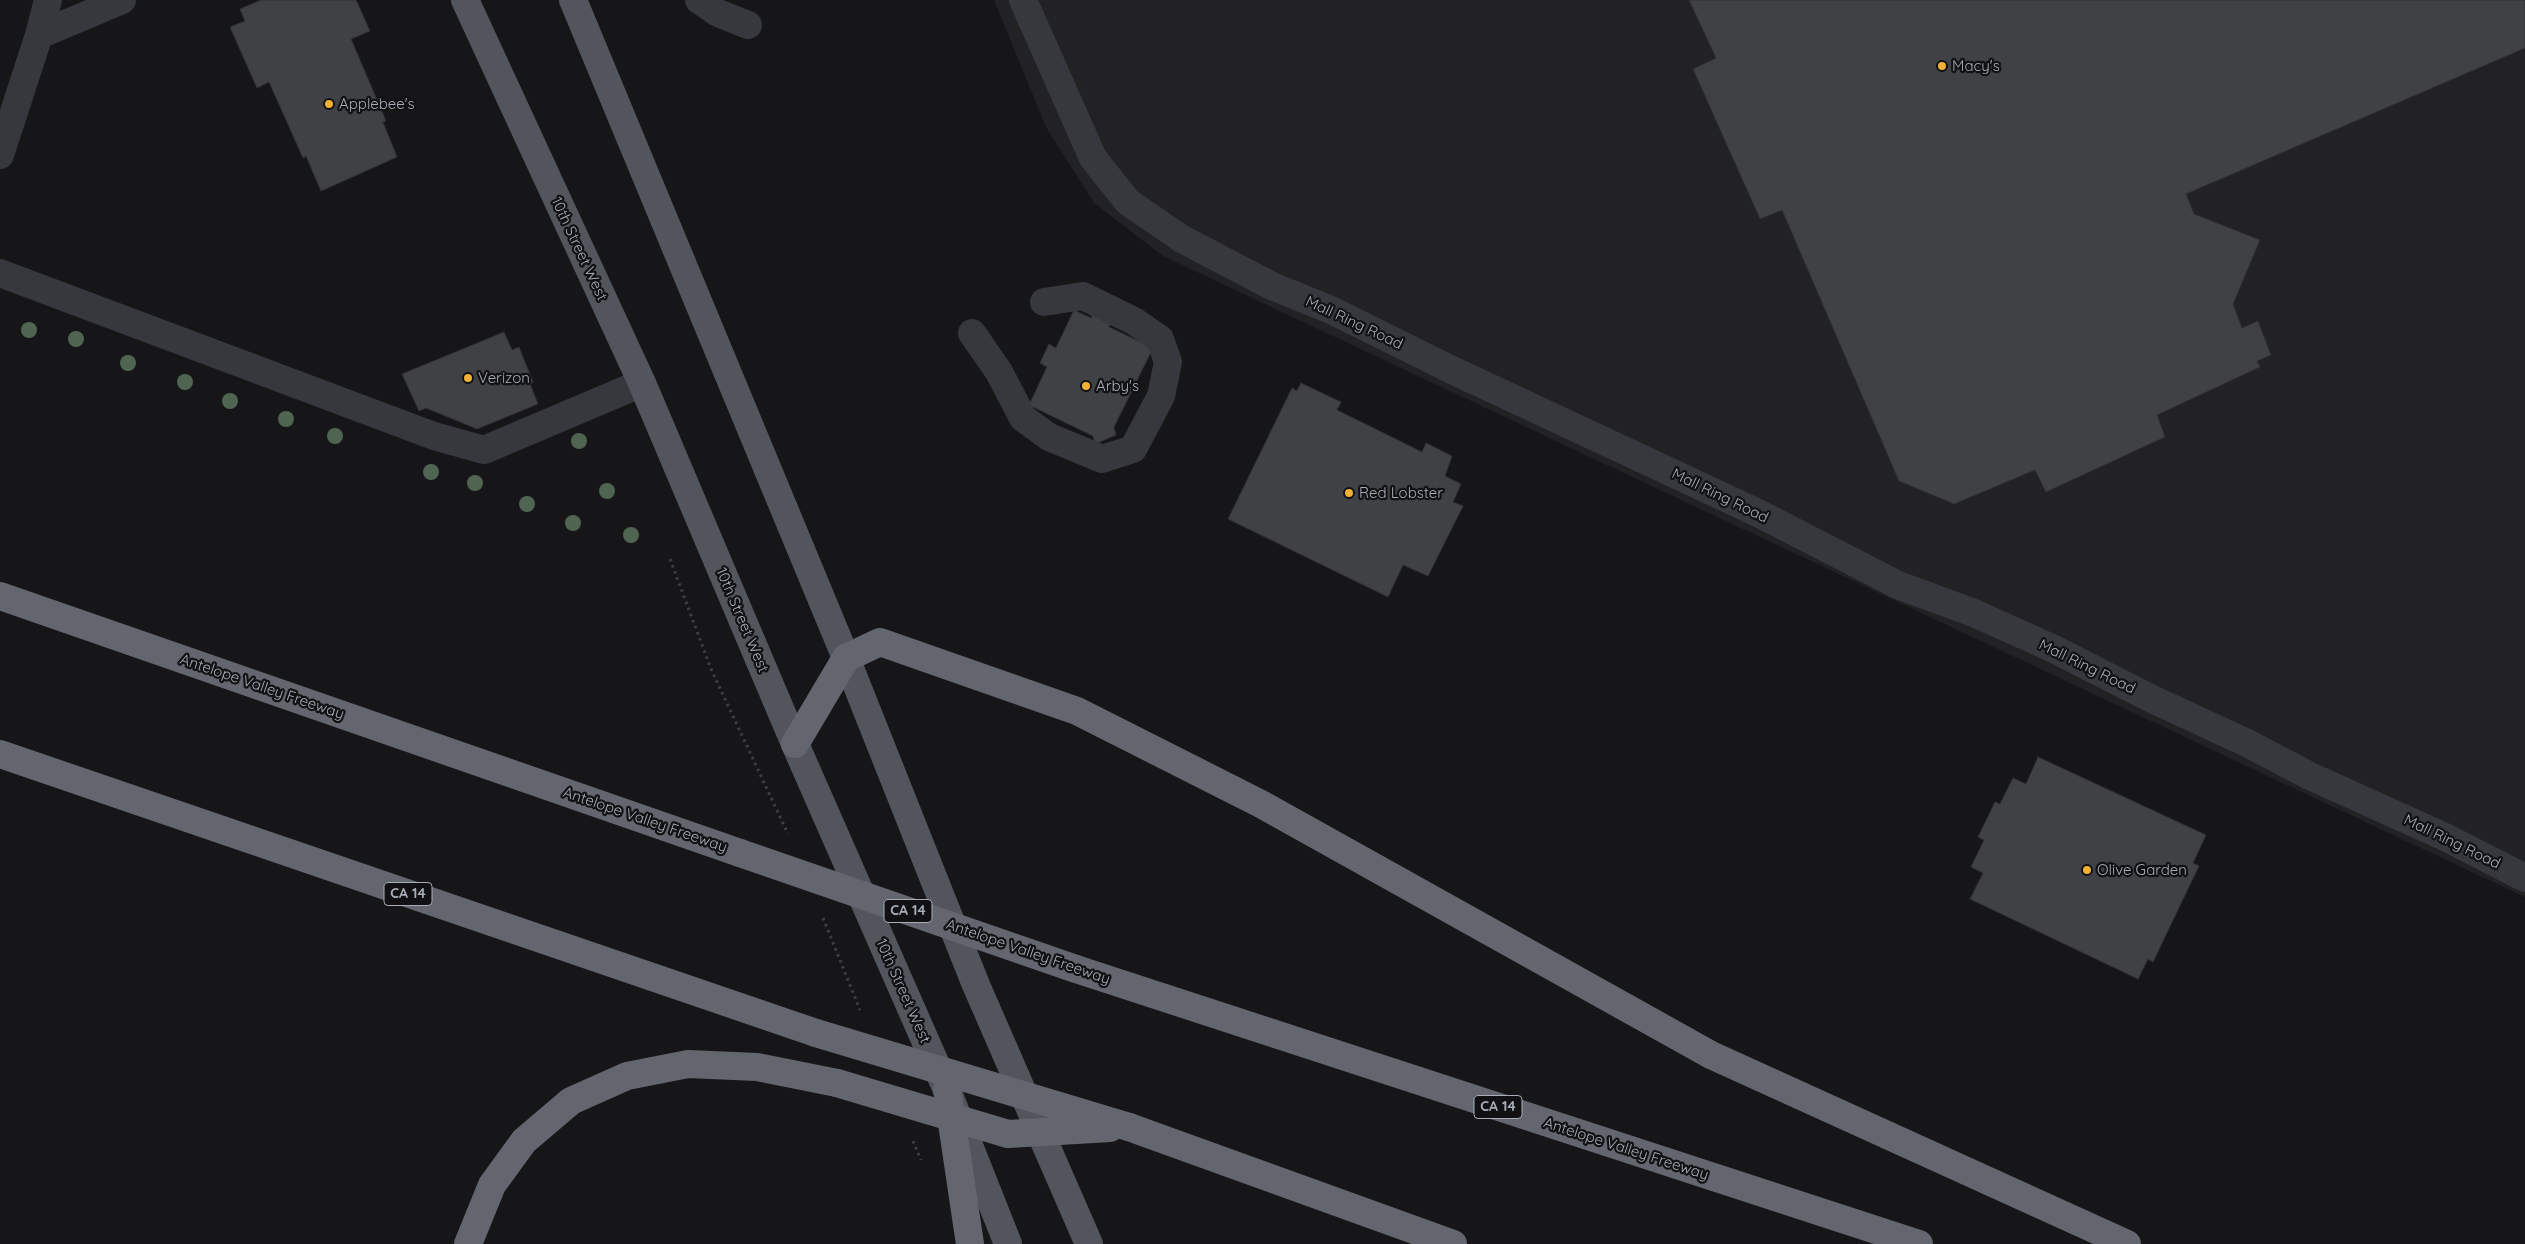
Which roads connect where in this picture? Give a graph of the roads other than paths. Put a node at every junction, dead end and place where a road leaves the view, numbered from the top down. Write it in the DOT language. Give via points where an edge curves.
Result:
graph roads {
  1 [pos="48,0"];
  2 [pos="122,0"];
  3 [pos="465,0"];
  4 [pos="573,0"];
  5 [pos="699,0"];
  6 [pos="1023,0"];
  7 [pos="748,26"];
  8 [pos="39,35"];
  9 [pos="0,155"];
  10 [pos="0,273"];
  11 [pos="1044,302"];
  12 [pos="972,333"];
  13 [pos="642,384"];
  14 [pos="0,596"];
  15 [pos="846,658"];
  16 [pos="794,744"];
  17 [pos="0,754"];
  18 [pos="2525,878"];
  19 [pos="946,1090"];
  20 [pos="1129,1126"];
  21 [pos="468,1244"];
  22 [pos="970,1244"];
  23 [pos="1008,1244"];
  24 [pos="1089,1244"];
  25 [pos="1452,1244"];
  26 [pos="1919,1244"];
  27 [pos="2128,1244"];
  1 -- 8 [label="lane"];
  2 -- 8 [label="lane"];
  3 -- 13 [label="main road, 10th Street West"];
  4 -- 15 [label="main road"];
  5 -- 7 [label="lane" via="718,13"];
  6 -- 18 [label="lane, Mall Ring Road" via="1093,158 1128,202 1182,239 1272,286 1331,310 1740,505 1898,585 1974,613 2054,649"];
  8 -- 9 [label="lane"];
  10 -- 13 [label="lane" via="425,433 484,450"];
  11 -- 12 [label="lane" via="1083,296 1160,338 1168,362 1161,396 1133,449 1102,459 1048,437 1022,418 999,372"];
  13 -- 16 [label="main road, 10th Street West"];
  14 -- 26 [label="highway, Antelope Valley Freeway / CA 14, bridge" via="1076,969"];
  15 -- 16 [label="highway"];
  15 -- 24 [label="main road" via="976,985"];
  15 -- 27 [label="highway" via="880,642 1077,711 1261,804 1712,1055"];
  16 -- 19 [label="main road, 10th Street West"];
  17 -- 20 [label="highway, CA 14, bridge" via="816,1034"];
  19 -- 22 [label="highway"];
  19 -- 23 [label="main road, 10th Street West"];
  20 -- 21 [label="highway, bridge" via="1008,1134 837,1083 757,1067 688,1064 628,1076 571,1101 524,1141 492,1185"];
  20 -- 25 [label="highway, CA 14"];
}
